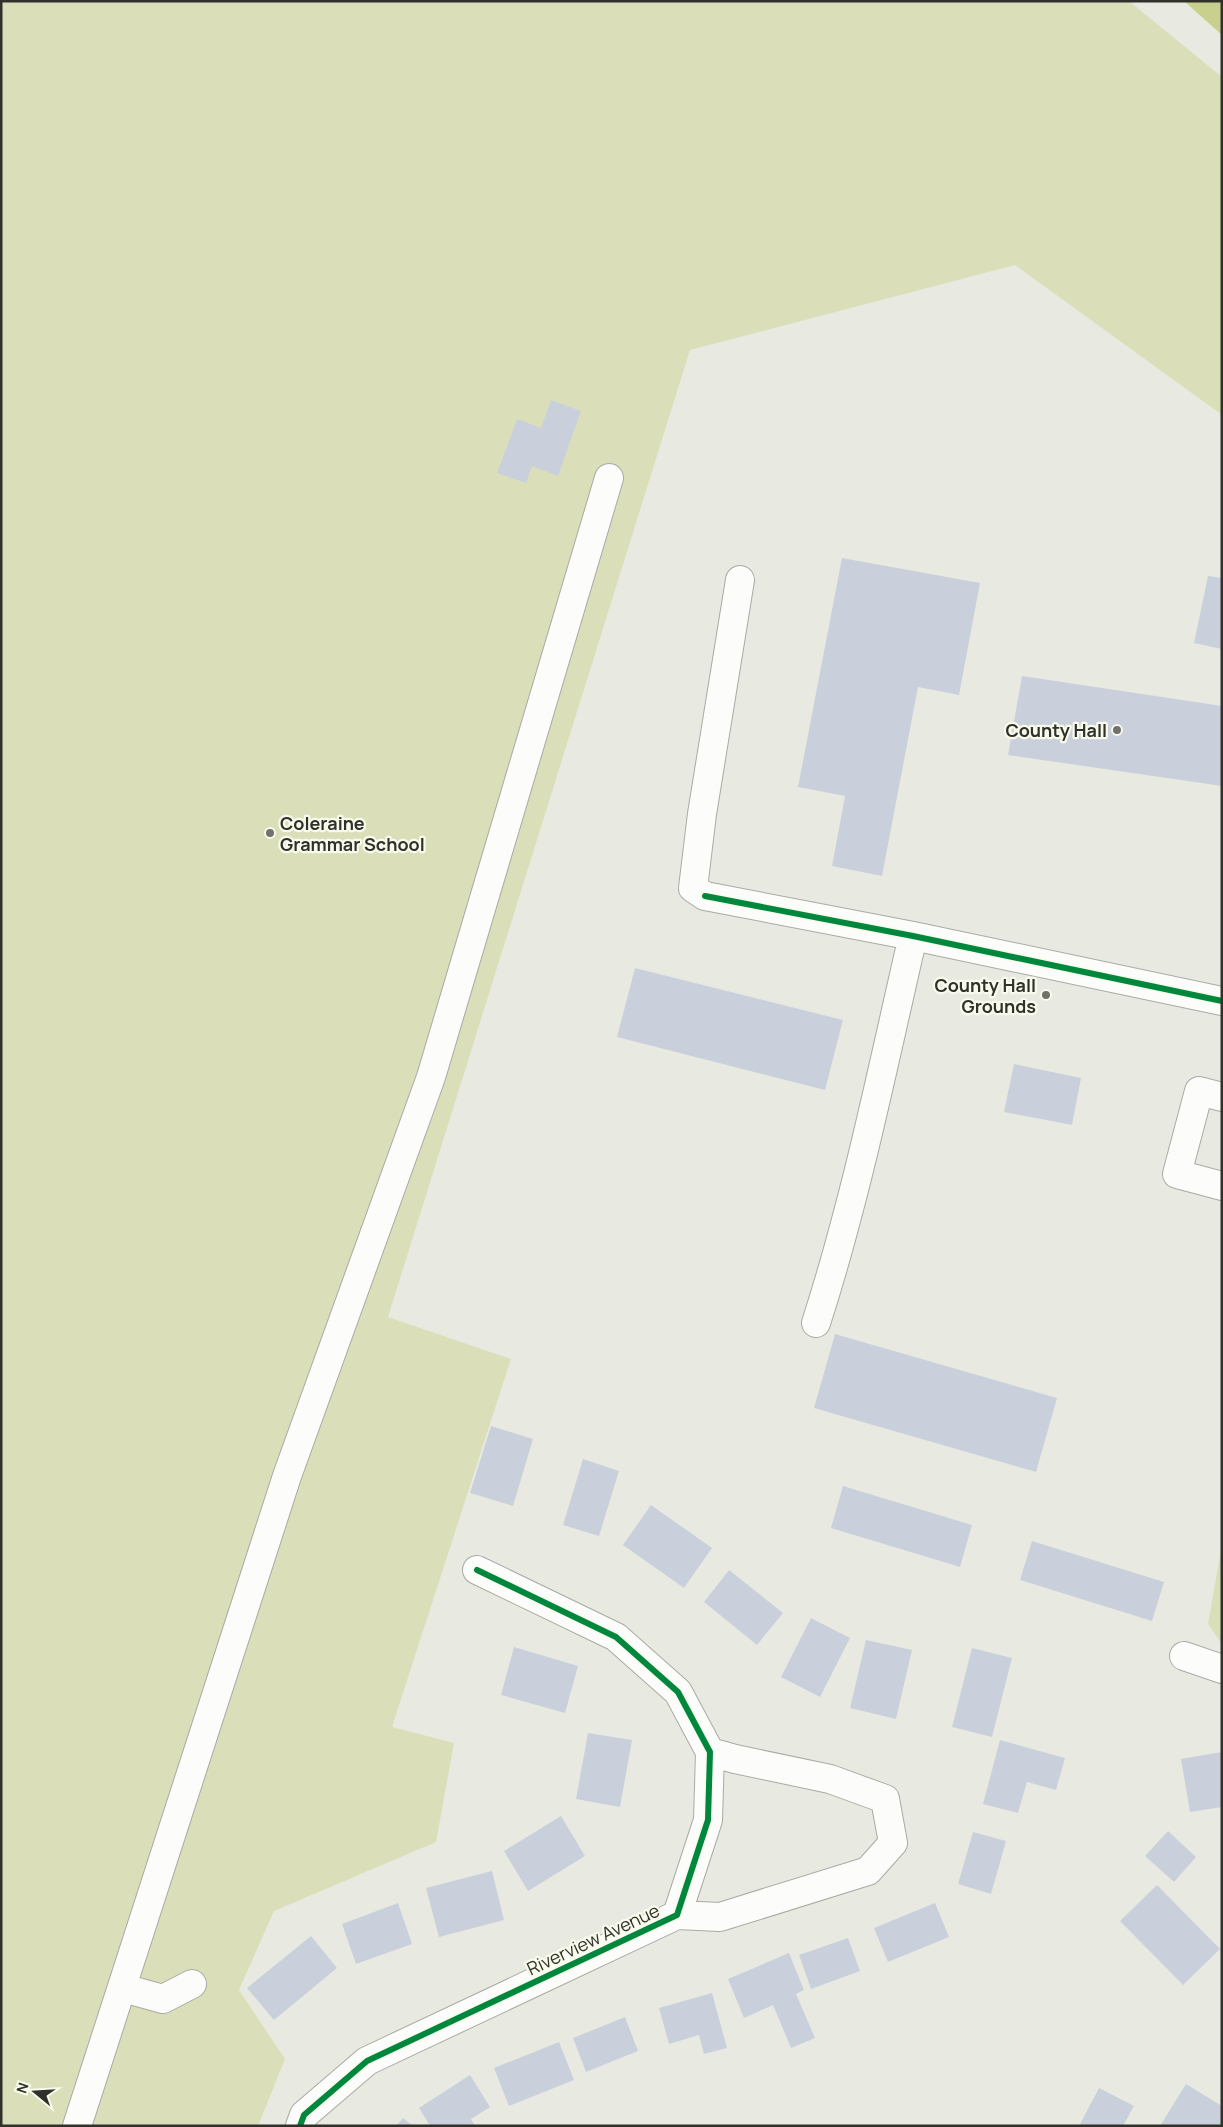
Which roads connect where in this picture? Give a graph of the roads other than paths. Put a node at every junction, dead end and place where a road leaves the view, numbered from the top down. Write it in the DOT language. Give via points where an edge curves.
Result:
graph roads {
  1 [pos="609,478"];
  2 [pos="740,580"];
  3 [pos="913,936"];
  4 [pos="1222,1001"];
  5 [pos="1222,1097"];
  6 [pos="1222,1186"];
  7 [pos="816,1323"];
  8 [pos="477,1570"];
  9 [pos="1184,1656"];
  10 [pos="1222,1669"];
  11 [pos="710,1752"];
  12 [pos="677,1915"];
  13 [pos="192,1984"];
  14 [pos="123,1988"];
  15 [pos="77,2126"];
  16 [pos="300,2126"];
  1 -- 14 [label="street" via="431,1077 287,1476"];
  2 -- 3 [label="street" via="693,888 705,896"];
  3 -- 4 [label="street"];
  3 -- 7 [label="street" via="853,1196"];
  5 -- 6 [label="street" via="1199,1091 1177,1174"];
  8 -- 11 [label="street, Riverview Avenue" via="616,1636 678,1692"];
  9 -- 10 [label="street"];
  11 -- 12 [label="street, Riverview Avenue" via="708,1820"];
  11 -- 12 [label="street" via="830,1779 885,1799 893,1842 868,1871 720,1916"];
  12 -- 16 [label="street, Riverview Avenue" via="367,2061 304,2115"];
  13 -- 14 [label="street" via="163,1999"];
  14 -- 15 [label="street"];
}
